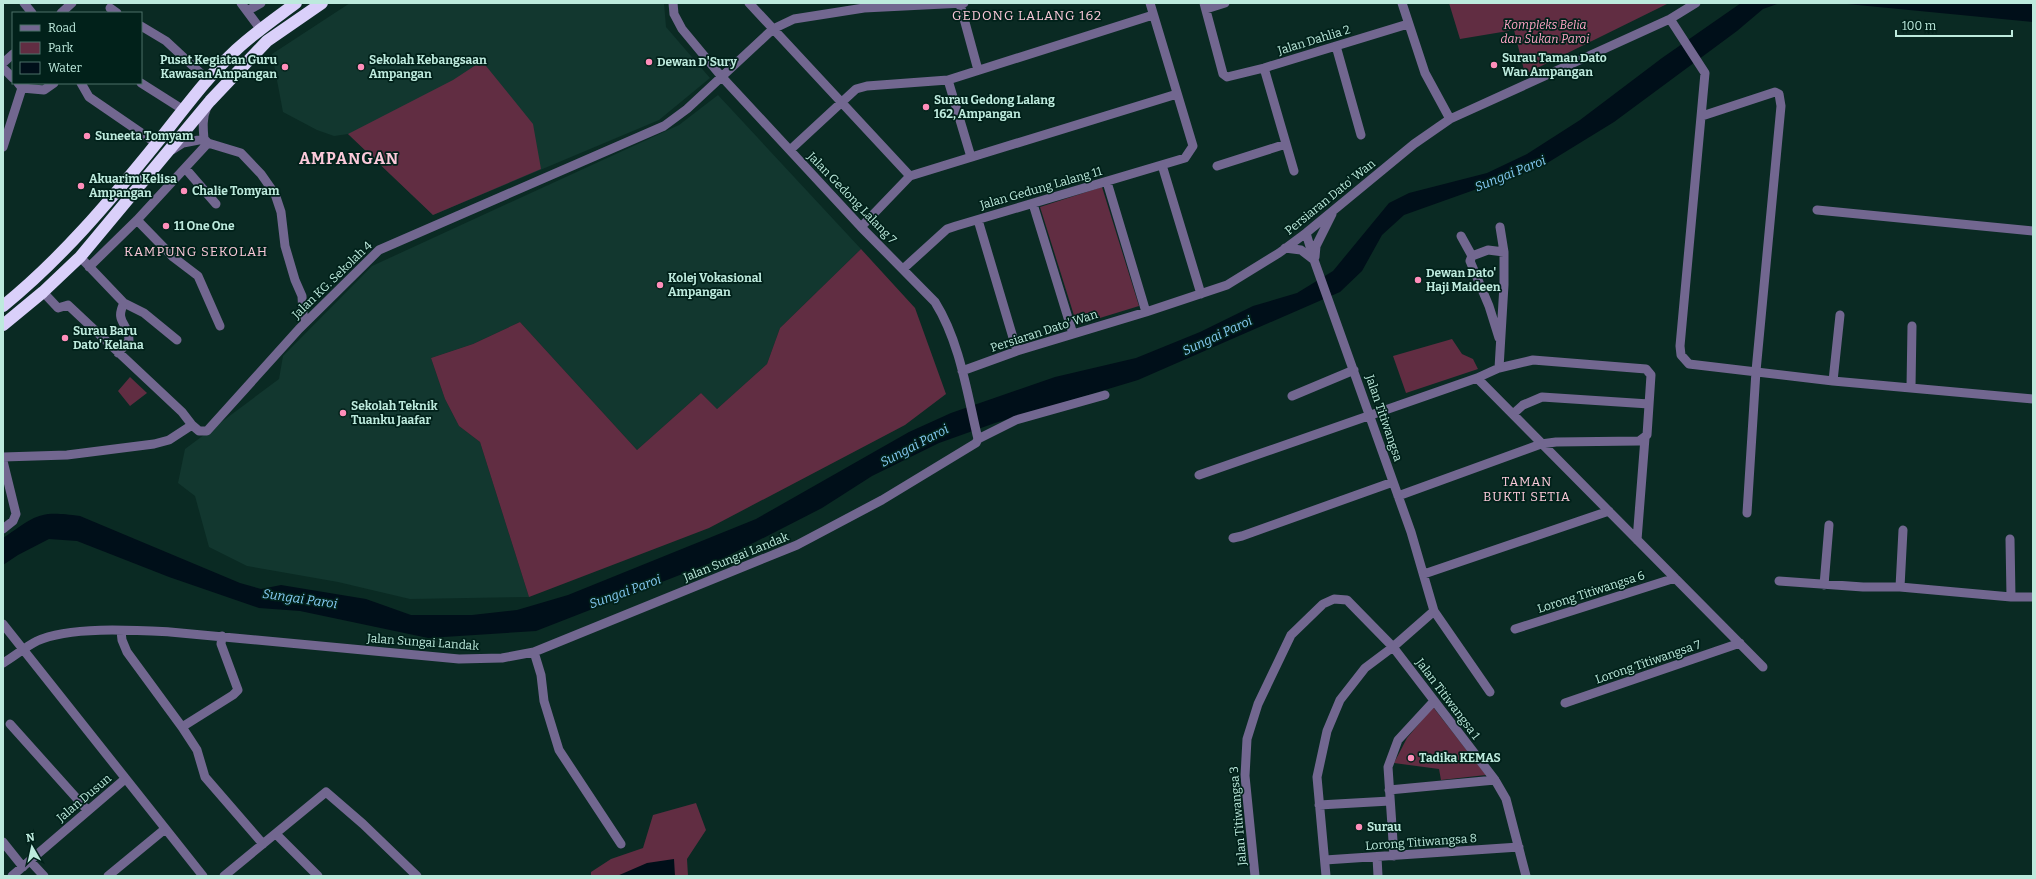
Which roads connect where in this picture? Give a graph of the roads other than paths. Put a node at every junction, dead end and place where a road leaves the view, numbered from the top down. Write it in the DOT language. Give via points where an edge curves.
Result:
graph roads {
  1 [pos="24,3"];
  2 [pos="72,3"];
  3 [pos="241,3"];
  4 [pos="261,3"];
  5 [pos="296,3"];
  6 [pos="322,3"];
  7 [pos="673,3"];
  8 [pos="749,3"];
  9 [pos="1150,3"];
  10 [pos="1225,3"];
  11 [pos="1402,3"];
  12 [pos="1696,3"];
  13 [pos="962,4"];
  14 [pos="1205,6"];
  15 [pos="248,11"];
  16 [pos="31,12"];
  17 [pos="62,12"];
  18 [pos="1153,15"];
  19 [pos="1670,19"];
  20 [pos="1408,24"];
  21 [pos="142,27"];
  22 [pos="773,29"];
  23 [pos="260,30"];
  24 [pos="1336,46"];
  25 [pos="12,55"];
  26 [pos="3,63"];
  27 [pos="3,68"];
  28 [pos="1264,68"];
  29 [pos="978,70"];
  30 [pos="722,76"];
  31 [pos="12,77"];
  32 [pos="208,80"];
  33 [pos="948,80"];
  34 [pos="53,84"];
  35 [pos="82,84"];
  36 [pos="142,84"];
  37 [pos="20,85"];
  38 [pos="1177,94"];
  39 [pos="210,101"];
  40 [pos="841,103"];
  41 [pos="182,109"];
  42 [pos="1702,116"];
  43 [pos="1450,119"];
  44 [pos="1361,135"];
  45 [pos="206,141"];
  46 [pos="156,143"];
  47 [pos="1286,144"];
  48 [pos="3,148"];
  49 [pos="790,150"];
  50 [pos="168,153"];
  51 [pos="971,157"];
  52 [pos="1162,165"];
  53 [pos="1217,166"];
  54 [pos="185,168"];
  55 [pos="1294,171"];
  56 [pos="910,176"];
  57 [pos="1107,182"];
  58 [pos="216,204"];
  59 [pos="1033,204"];
  60 [pos="1817,210"];
  61 [pos="1333,212"];
  62 [pos="137,220"];
  63 [pos="978,220"];
  64 [pos="1500,226"];
  65 [pos="861,227"];
  66 [pos="2033,231"];
  67 [pos="1306,234"];
  68 [pos="1461,236"];
  69 [pos="1285,248"];
  70 [pos="1504,252"];
  71 [pos="1472,256"];
  72 [pos="80,257"];
  73 [pos="1314,261"];
  74 [pos="89,267"];
  75 [pos="903,269"];
  76 [pos="44,292"];
  77 [pos="1202,294"];
  78 [pos="124,303"];
  79 [pos="3,306"];
  80 [pos="1146,312"];
  81 [pos="1840,315"];
  82 [pos="306,322"];
  83 [pos="3,325"];
  84 [pos="220,326"];
  85 [pos="1912,326"];
  86 [pos="1073,334"];
  87 [pos="1499,338"];
  88 [pos="177,340"];
  89 [pos="1017,351"];
  90 [pos="118,353"];
  91 [pos="1498,368"];
  92 [pos="1354,370"];
  93 [pos="962,371"];
  94 [pos="1756,371"];
  95 [pos="1477,378"];
  96 [pos="1833,381"];
  97 [pos="1911,387"];
  98 [pos="1105,395"];
  99 [pos="1292,396"];
  100 [pos="2033,399"];
  101 [pos="1649,404"];
  102 [pos="1513,414"];
  103 [pos="1370,416"];
  104 [pos="192,425"];
  105 [pos="1645,438"];
  106 [pos="978,439"];
  107 [pos="1542,444"];
  108 [pos="3,457"];
  109 [pos="3,461"];
  110 [pos="1199,475"];
  111 [pos="1393,482"];
  112 [pos="1398,496"];
  113 [pos="1609,511"];
  114 [pos="1747,513"];
  115 [pos="1829,525"];
  116 [pos="3,529"];
  117 [pos="1903,530"];
  118 [pos="1234,538"];
  119 [pos="2010,539"];
  120 [pos="1637,540"];
  121 [pos="1424,574"];
  122 [pos="1675,578"];
  123 [pos="1779,581"];
  124 [pos="1824,585"];
  125 [pos="1900,587"];
  126 [pos="2011,597"];
  127 [pos="2033,597"];
  128 [pos="1434,611"];
  129 [pos="3,624"];
  130 [pos="1515,629"];
  131 [pos="121,631"];
  132 [pos="222,636"];
  133 [pos="1740,643"];
  134 [pos="1393,647"];
  135 [pos="24,649"];
  136 [pos="534,652"];
  137 [pos="3,663"];
  138 [pos="1763,667"];
  139 [pos="1490,692"];
  140 [pos="1434,701"];
  141 [pos="1565,703"];
  142 [pos="10,724"];
  143 [pos="182,727"];
  144 [pos="125,779"];
  145 [pos="1495,780"];
  146 [pos="1389,790"];
  147 [pos="1390,801"];
  148 [pos="1319,805"];
  149 [pos="88,811"];
  150 [pos="165,828"];
  151 [pos="276,834"];
  152 [pos="3,842"];
  153 [pos="263,844"];
  154 [pos="620,844"];
  155 [pos="1519,847"];
  156 [pos="1394,856"];
  157 [pos="1377,857"];
  158 [pos="30,860"];
  159 [pos="1325,860"];
  160 [pos="22,867"];
  161 [pos="12,876"];
  162 [pos="44,876"];
  163 [pos="108,876"];
  164 [pos="203,876"];
  165 [pos="224,876"];
  166 [pos="318,876"];
  167 [pos="417,876"];
  168 [pos="1255,876"];
  169 [pos="1326,876"];
  170 [pos="1378,876"];
  171 [pos="1526,876"];
  1 -- 16 [label="street"];
  2 -- 17 [label="street"];
  3 -- 15 [label="street"];
  4 -- 15 [label="street"];
  5 -- 23 [label="highway"];
  6 -- 39 [label="highway" via="267,41"];
  7 -- 30 [label="street, Jalan Gedong Lalang 7" via="674,14 682,29"];
  8 -- 22 [label="street"];
  9 -- 18 [label="street"];
  10 -- 14 [label="street"];
  11 -- 20 [label="street"];
  12 -- 19 [label="street, Persiaran Dato' Wan"];
  13 -- 22 [label="street, Jalan KG. Sekolah 4" via="864,8 794,19"];
  13 -- 29 [label="street"];
  14 -- 28 [label="street, Jalan Dahlia 2" via="1223,74 1227,77"];
  15 -- 23 [label="street"];
  18 -- 29 [label="street"];
  18 -- 38 [label="street"];
  19 -- 42 [label="street" via="1705,73"];
  19 -- 43 [label="street, Persiaran Dato' Wan"];
  20 -- 24 [label="street, Jalan Dahlia 2"];
  20 -- 43 [label="street" via="1425,73"];
  21 -- 32 [label="street" via="166,40"];
  22 -- 30 [label="street, Jalan KG. Sekolah 4"];
  22 -- 40 [label="street"];
  23 -- 32 [label="highway" via="236,50"];
  24 -- 28 [label="street, Jalan Dahlia 2"];
  24 -- 44 [label="street"];
  25 -- 26 [label="street"];
  27 -- 31 [label="street"];
  28 -- 47 [label="street"];
  29 -- 33 [label="street"];
  30 -- 49 [label="street, Jalan Gedong Lalang 7"];
  30 -- 82 [label="street, Jalan KG. Sekolah 4" via="687,109 664,126 379,250"];
  32 -- 41 [label="highway"];
  33 -- 40 [label="street" via="867,86 856,89"];
  33 -- 51 [label="street"];
  34 -- 37 [label="street" via="44,90"];
  35 -- 46 [label="street" via="89,96"];
  36 -- 41 [label="street"];
  37 -- 48 [label="street"];
  38 -- 51 [label="street"];
  38 -- 52 [label="street, Jalan Gedung Lalang 11" via="1193,146 1185,158"];
  39 -- 45 [label="street" via="204,114"];
  39 -- 50 [label="highway"];
  40 -- 49 [label="street"];
  40 -- 56 [label="street"];
  41 -- 46 [label="highway"];
  42 -- 94 [label="street" via="1681,356 1689,364"];
  42 -- 94 [label="street" via="1775,92 1779,94 1782,106"];
  43 -- 61 [label="street, Persiaran Dato' Wan" via="1414,144"];
  45 -- 50 [label="street" via="183,143"];
  45 -- 54 [label="street"];
  45 -- 82 [label="street" via="241,153 275,194 282,212 286,246 302,296 302,314"];
  46 -- 79 [label="highway" via="68,247 34,281"];
  47 -- 53 [label="street"];
  47 -- 55 [label="street"];
  49 -- 65 [label="street, Jalan Gedong Lalang 7"];
  50 -- 72 [label="highway"];
  51 -- 56 [label="street"];
  52 -- 57 [label="street, Jalan Gedung Lalang 11"];
  52 -- 77 [label="street"];
  54 -- 58 [label="street"];
  54 -- 62 [label="street"];
  56 -- 65 [label="street"];
  57 -- 59 [label="street, Jalan Gedung Lalang 11"];
  57 -- 80 [label="street"];
  59 -- 63 [label="street, Jalan Gedung Lalang 11"];
  59 -- 86 [label="street"];
  60 -- 66 [label="street"];
  61 -- 67 [label="street, Persiaran Dato' Wan"];
  61 -- 73 [label="street" via="1316,246"];
  62 -- 74 [label="street"];
  62 -- 84 [label="street" via="173,257 198,276"];
  63 -- 75 [label="street, Jalan Gedung Lalang 11" via="948,230"];
  63 -- 89 [label="street"];
  64 -- 70 [label="street"];
  65 -- 75 [label="street, Jalan Gedong Lalang 7"];
  67 -- 69 [label="street, Persiaran Dato' Wan"];
  67 -- 73 [label="street, Jalan Titiwangsa"];
  68 -- 71 [label="street"];
  69 -- 73 [label="street" via="1301,250"];
  69 -- 77 [label="street, Persiaran Dato' Wan" via="1227,284"];
  70 -- 71 [label="street" via="1488,250"];
  70 -- 87 [label="street"];
  71 -- 87 [label="street" via="1470,263 1489,306"];
  72 -- 74 [label="street"];
  72 -- 76 [label="highway"];
  73 -- 92 [label="street, Jalan Titiwangsa"];
  74 -- 78 [label="street"];
  75 -- 93 [label="street, Jalan Gedong Lalang 7" via="935,302 942,314"];
  76 -- 83 [label="highway"];
  76 -- 90 [label="street" via="58,308 68,305"];
  77 -- 80 [label="street, Persiaran Dato' Wan"];
  78 -- 88 [label="street" via="144,313"];
  78 -- 90 [label="street" via="120,319 128,329 129,341"];
  80 -- 86 [label="street, Persiaran Dato' Wan"];
  81 -- 96 [label="street"];
  82 -- 104 [label="street, Jalan KG. Sekolah 4" via="207,431 199,431"];
  85 -- 97 [label="street"];
  86 -- 89 [label="street, Persiaran Dato' Wan"];
  87 -- 91 [label="street"];
  89 -- 93 [label="street, Persiaran Dato' Wan"];
  90 -- 104 [label="street" via="182,412"];
  91 -- 95 [label="street"];
  91 -- 101 [label="street" via="1533,360 1646,369 1651,376"];
  92 -- 99 [label="street"];
  92 -- 103 [label="street, Jalan Titiwangsa"];
  93 -- 106 [label="street, Jalan Gedong Lalang 7"];
  94 -- 96 [label="street"];
  94 -- 114 [label="street"];
  95 -- 102 [label="street"];
  95 -- 103 [label="street"];
  96 -- 97 [label="street"];
  97 -- 100 [label="street"];
  98 -- 106 [label="street, Jalan Sungai Landak" via="1016,420"];
  101 -- 102 [label="street" via="1542,397 1523,405"];
  101 -- 105 [label="street"];
  102 -- 107 [label="street"];
  103 -- 110 [label="street"];
  103 -- 111 [label="street, Jalan Titiwangsa"];
  104 -- 108 [label="street" via="169,440 154,444 67,455"];
  105 -- 107 [label="street" via="1639,441"];
  105 -- 120 [label="street"];
  106 -- 136 [label="street, Jalan Sungai Landak" via="976,443 921,478 798,545"];
  107 -- 112 [label="street"];
  107 -- 113 [label="street"];
  109 -- 116 [label="street" via="16,514 13,521"];
  111 -- 112 [label="street, Jalan Titiwangsa"];
  111 -- 118 [label="street"];
  112 -- 121 [label="street, Jalan Titiwangsa"];
  113 -- 120 [label="street"];
  113 -- 121 [label="street"];
  115 -- 124 [label="street"];
  117 -- 125 [label="street"];
  119 -- 126 [label="street"];
  120 -- 122 [label="street"];
  121 -- 128 [label="street, Jalan Titiwangsa"];
  122 -- 130 [label="street, Lorong Titiwangsa 6"];
  122 -- 133 [label="street"];
  123 -- 124 [label="street"];
  124 -- 125 [label="street"];
  125 -- 126 [label="street"];
  126 -- 127 [label="street"];
  128 -- 134 [label="street"];
  128 -- 139 [label="street, Jalan Titiwangsa"];
  129 -- 135 [label="street"];
  131 -- 132 [label="street, Jalan Sungai Landak"];
  131 -- 135 [label="street, Jalan Sungai Landak" via="57,636 38,641"];
  131 -- 143 [label="street" via="127,652"];
  132 -- 136 [label="street, Jalan Sungai Landak" via="459,659 502,658"];
  132 -- 143 [label="street" via="221,644 238,690"];
  133 -- 138 [label="street"];
  133 -- 141 [label="street, Lorong Titiwangsa 7"];
  134 -- 140 [label="street, Jalan Titiwangsa 1"];
  134 -- 148 [label="street" via="1365,668 1340,700 1328,732 1317,777"];
  134 -- 168 [label="street, Jalan Titiwangsa 3" via="1347,600 1334,599 1324,604 1291,635 1258,704 1247,739 1245,776"];
  135 -- 137 [label="street, Jalan Sungai Landak"];
  135 -- 144 [label="street"];
  136 -- 154 [label="street" via="541,675 544,701 559,750"];
  140 -- 145 [label="street, Jalan Titiwangsa 1"];
  140 -- 146 [label="street" via="1398,740 1388,767"];
  142 -- 149 [label="street"];
  143 -- 153 [label="street" via="196,750 205,777"];
  144 -- 149 [label="street, Jalan Dusun"];
  144 -- 150 [label="street"];
  145 -- 146 [label="street"];
  145 -- 155 [label="street, Jalan Titiwangsa 1" via="1506,798"];
  146 -- 147 [label="street"];
  147 -- 148 [label="street"];
  147 -- 156 [label="street"];
  148 -- 159 [label="street"];
  149 -- 158 [label="street, Jalan Dusun"];
  150 -- 163 [label="street"];
  150 -- 164 [label="street"];
  151 -- 153 [label="street"];
  151 -- 166 [label="street"];
  151 -- 167 [label="street" via="323,794 330,793"];
  152 -- 160 [label="street"];
  153 -- 165 [label="street"];
  155 -- 156 [label="street, Lorong Titiwangsa 8"];
  155 -- 171 [label="street, Jalan Titiwangsa 1"];
  156 -- 157 [label="street, Lorong Titiwangsa 8"];
  157 -- 159 [label="street, Lorong Titiwangsa 8"];
  157 -- 170 [label="street"];
  158 -- 160 [label="street, Jalan Dusun"];
  158 -- 162 [label="street"];
  159 -- 169 [label="street"];
  160 -- 161 [label="street, Jalan Dusun"];
}
